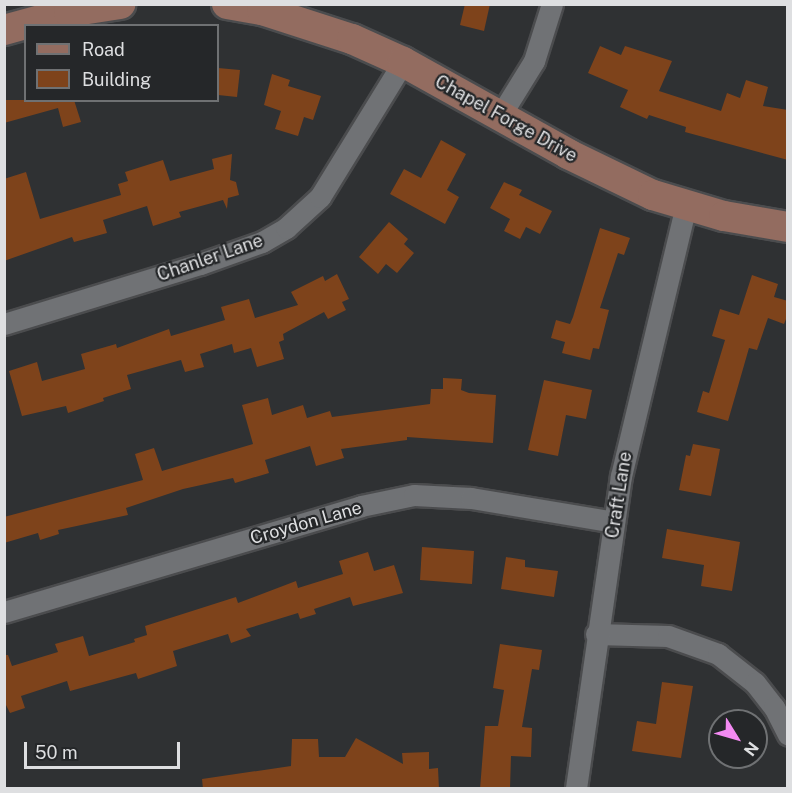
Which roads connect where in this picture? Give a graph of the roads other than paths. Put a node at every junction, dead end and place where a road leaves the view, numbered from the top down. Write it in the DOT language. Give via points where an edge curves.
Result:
graph roads {
  1 [pos="120,4"];
  2 [pos="227,4"];
  3 [pos="552,4"];
  4 [pos="263,7"];
  5 [pos="41,12"];
  6 [pos="4,30"];
  7 [pos="404,62"];
  8 [pos="500,116"];
  9 [pos="686,205"];
  10 [pos="788,227"];
  11 [pos="4,324"];
  12 [pos="615,522"];
  13 [pos="4,612"];
  14 [pos="596,634"];
  15 [pos="788,735"];
  16 [pos="576,789"];
  1 -- 5 [label="street"];
  2 -- 4 [label="street, Chapel Forge Drive"];
  3 -- 8 [label="street" via="534,61"];
  4 -- 7 [label="street, Chapel Forge Drive"];
  5 -- 6 [label="street"];
  7 -- 8 [label="street, Chapel Forge Drive"];
  7 -- 11 [label="street, Chanler Lane" via="320,197 286,228 262,242 200,264"];
  8 -- 9 [label="street, Chapel Forge Drive" via="617,179"];
  9 -- 10 [label="street, Chapel Forge Drive"];
  9 -- 12 [label="street, Craft Lane" via="631,423"];
  12 -- 13 [label="street, Croydon Lane" via="471,498 414,495 361,506"];
  12 -- 14 [label="street, Craft Lane"];
  14 -- 15 [label="street" via="668,636 718,654 755,683 774,707"];
  14 -- 16 [label="street, Craft Lane"];
}
